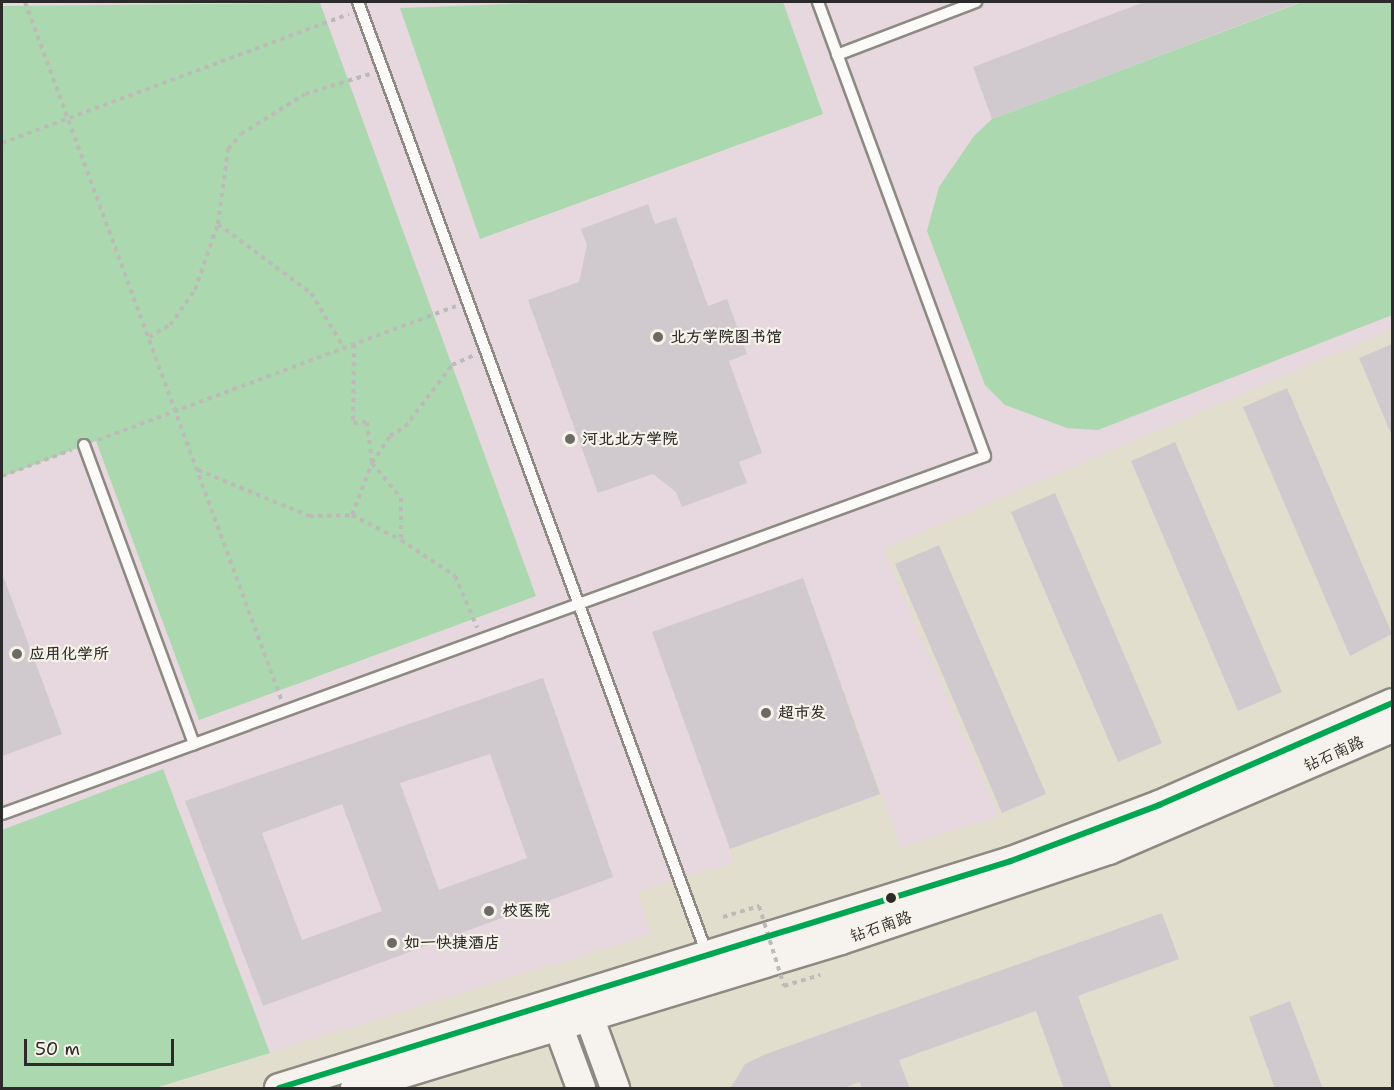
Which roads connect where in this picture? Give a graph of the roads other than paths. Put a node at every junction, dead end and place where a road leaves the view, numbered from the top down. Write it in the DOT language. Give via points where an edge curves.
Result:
graph roads {
  1 [pos="819,2"];
  2 [pos="976,2"];
  3 [pos="360,5"];
  4 [pos="837,55"];
  5 [pos="84,445"];
  6 [pos="579,605"];
  7 [pos="1392,703"];
  8 [pos="1392,728"];
  9 [pos="194,744"];
  10 [pos="2,814"];
  11 [pos="707,955"];
  12 [pos="585,1005"];
  13 [pos="554,1015"];
  14 [pos="279,1089"];
  15 [pos="355,1089"];
  16 [pos="581,1089"];
  17 [pos="615,1089"];
  1 -- 4 [label="lane"];
  2 -- 4 [label="lane"];
  3 -- 6 [label="lane"];
  4 -- 6 [label="lane" via="985,456"];
  5 -- 9 [label="lane"];
  6 -- 9 [label="lane"];
  6 -- 11 [label="lane"];
  7 -- 11 [label="main road, 钻石南路" via="1072,838"];
  8 -- 12 [label="main road, 钻石南路" via="1109,850 841,940"];
  9 -- 10 [label="lane"];
  11 -- 12 [label="main road, 钻石南路"];
  12 -- 13 [label="main road, 钻石南路"];
  12 -- 17 [label="main road"];
  13 -- 14 [label="main road, 钻石南路"];
  13 -- 15 [label="main road, 钻石南路"];
  13 -- 16 [label="main road"];
}
